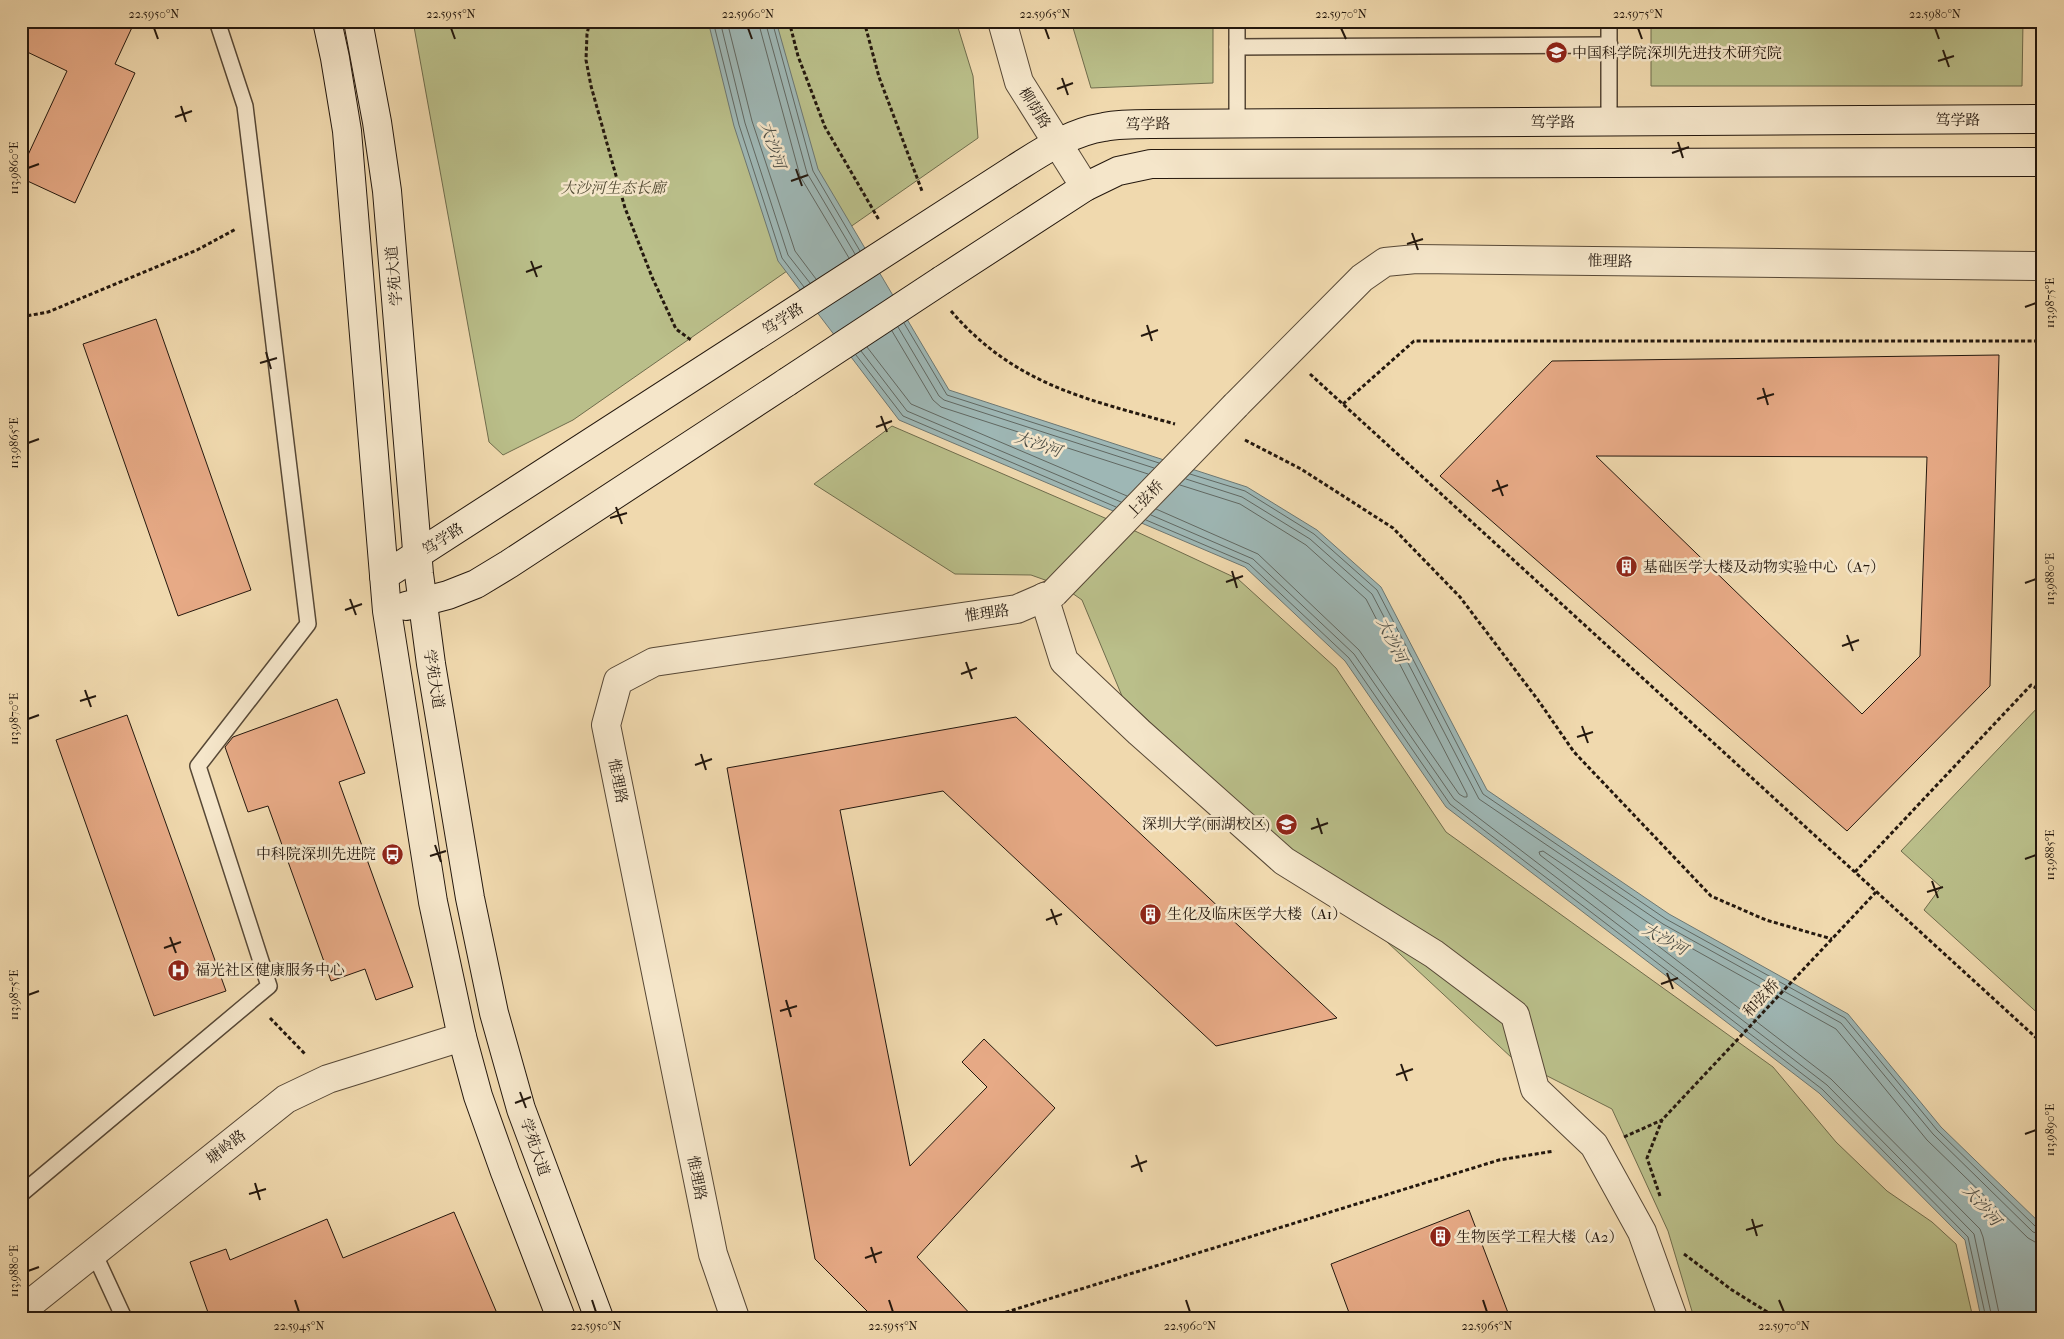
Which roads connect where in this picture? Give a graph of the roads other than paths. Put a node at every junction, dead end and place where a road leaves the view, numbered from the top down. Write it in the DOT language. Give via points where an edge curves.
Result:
graph roads {
  1 [pos="217,21"];
  2 [pos="327,21"];
  3 [pos="358,21"];
  4 [pos="1002,21"];
  5 [pos="1237,21"];
  6 [pos="1609,21"];
  7 [pos="1610,46"];
  8 [pos="1237,47"];
  9 [pos="2043,119"];
  10 [pos="1609,122"];
  11 [pos="1237,124"];
  12 [pos="1057,143"];
  13 [pos="2043,162"];
  14 [pos="1085,187"];
  15 [pos="2043,266"];
  16 [pos="1236,405"];
  17 [pos="418,556"];
  18 [pos="384,576"];
  19 [pos="1049,595"];
  20 [pos="423,602"];
  21 [pos="387,611"];
  22 [pos="462,1037"];
  23 [pos="21,1194"];
  24 [pos="94,1253"];
  25 [pos="21,1311"];
  26 [pos="124,1318"];
  27 [pos="561,1318"];
  28 [pos="599,1318"];
  29 [pos="735,1318"];
  30 [pos="1673,1318"];
  1 -- 23 [label="lane" via="245,106 308,624 198,766 269,986"];
  2 -- 18 [label="street" via="347,131"];
  3 -- 17 [label="street, 学苑大道" via="387,191"];
  4 -- 12 [label="street, 柳荫路" via="1019,82"];
  5 -- 8 [label="lane"];
  6 -- 7 [label="lane"];
  7 -- 8 [label="lane"];
  7 -- 10 [label="lane"];
  8 -- 11 [label="lane"];
  9 -- 10 [label="street, 笃学路"];
  10 -- 11 [label="street, 笃学路"];
  11 -- 12 [label="street, 笃学路" via="1103,127"];
  12 -- 14 [label="street, 柳荫路"];
  12 -- 17 [label="street, 笃学路" via="891,238 717,362"];
  13 -- 14 [label="street" via="1170,163 1127,168"];
  14 -- 20 [label="street, bridge" via="944,293 787,382 476,584"];
  15 -- 16 [label="street, 惟理路" via="1416,259 1385,262 1362,278"];
  16 -- 19 [label="street, 上弦桥, bridge"];
  17 -- 18 [label="street, 笃学路"];
  17 -- 20 [label="street, 学苑大道"];
  18 -- 21 [label="street"];
  19 -- 29 [label="street, 惟理路" via="1016,609 654,662 618,681 606,725 712,1254"];
  19 -- 30 [label="street" via="1064,661 1139,732 1284,861 1434,954 1515,1016 1535,1089 1594,1145 1642,1232"];
  20 -- 21 [label="street"];
  20 -- 28 [label="street, 学苑大道" via="470,898 494,1013 537,1154"];
  21 -- 22 [label="street" via="433,902"];
  22 -- 24 [label="street, 塘岭路" via="328,1079 286,1099"];
  22 -- 27 [label="street" via="478,1096"];
  24 -- 25 [label="street, 塘岭路"];
  24 -- 26 [label="lane"];
}
